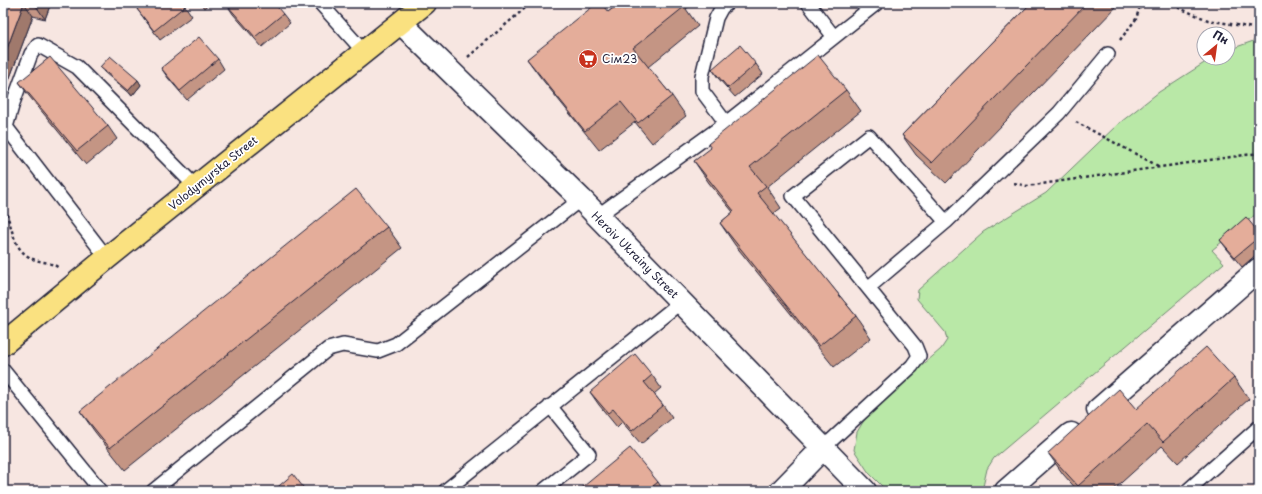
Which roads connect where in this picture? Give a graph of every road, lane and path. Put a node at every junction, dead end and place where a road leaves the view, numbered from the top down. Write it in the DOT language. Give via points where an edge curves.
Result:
graph roads {
  1 [pos="320,3"];
  2 [pos="425,3"];
  3 [pos="531,3"];
  4 [pos="728,3"];
  5 [pos="808,3"];
  6 [pos="877,3"];
  7 [pos="1142,3"];
  8 [pos="1167,3"];
  9 [pos="401,23"];
  10 [pos="1259,29"];
  11 [pos="834,37"];
  12 [pos="364,52"];
  13 [pos="1108,54"];
  14 [pos="451,72"];
  15 [pos="1059,113"];
  16 [pos="726,123"];
  17 [pos="1259,153"];
  18 [pos="1161,167"];
  19 [pos="992,177"];
  20 [pos="196,187"];
  21 [pos="581,199"];
  22 [pos="3,208"];
  23 [pos="596,216"];
  24 [pos="946,222"];
  25 [pos="107,258"];
  26 [pos="1259,269"];
  27 [pos="62,270"];
  28 [pos="868,288"];
  29 [pos="681,302"];
  30 [pos="3,344"];
  31 [pos="3,370"];
  32 [pos="550,406"];
  33 [pos="1259,427"];
  34 [pos="823,448"];
  35 [pos="101,491"];
  36 [pos="153,491"];
  37 [pos="445,491"];
  38 [pos="543,491"];
  39 [pos="781,491"];
  40 [pos="865,491"];
  41 [pos="1006,491"];
  42 [pos="1187,491"];
  1 -- 12 [label="lane"];
  2 -- 9 [label="main road, Volodymyrska Street"];
  3 -- 14 [label="path"];
  4 -- 16 [label="lane" via="722,7 716,18 702,76 702,91"];
  5 -- 11 [label="lane"];
  6 -- 11 [label="lane"];
  7 -- 13 [label="path" via="1136,19"];
  8 -- 10 [label="path" via="1208,20"];
  9 -- 12 [label="main road, Volodymyrska Street"];
  9 -- 14 [label="street, Heroiv Ukrainy Street"];
  11 -- 16 [label="lane"];
  12 -- 20 [label="main road, Volodymyrska Street"];
  13 -- 15 [label="lane"];
  14 -- 21 [label="street, Heroiv Ukrainy Street"];
  15 -- 18 [label="path"];
  15 -- 19 [label="lane"];
  16 -- 23 [label="lane"];
  17 -- 18 [label="path"];
  18 -- 19 [label="path" via="1027,186"];
  19 -- 24 [label="lane"];
  20 -- 25 [label="main road, Volodymyrska Street"];
  20 -- 25 [label="lane" via="77,67 38,45 30,54 6,127"];
  21 -- 23 [label="street, Heroiv Ukrainy Street"];
  21 -- 36 [label="lane" via="396,344 378,351 343,344 328,349"];
  22 -- 27 [label="path" via="18,248 30,258 54,264"];
  23 -- 29 [label="street, Heroiv Ukrainy Street"];
  24 -- 28 [label="lane"];
  24 -- 28 [label="lane" via="869,136 793,196"];
  25 -- 30 [label="main road, Volodymyrska Street"];
  26 -- 41 [label="street"];
  28 -- 34 [label="lane" via="915,346 919,356 912,366"];
  29 -- 32 [label="lane"];
  29 -- 34 [label="street, Heroiv Ukrainy Street"];
  31 -- 35 [label="lane"];
  32 -- 37 [label="lane"];
  32 -- 38 [label="lane" via="589,454"];
  33 -- 42 [label="lane"];
  34 -- 39 [label="street"];
  34 -- 40 [label="street, Heroiv Ukrainy Street"];
}
